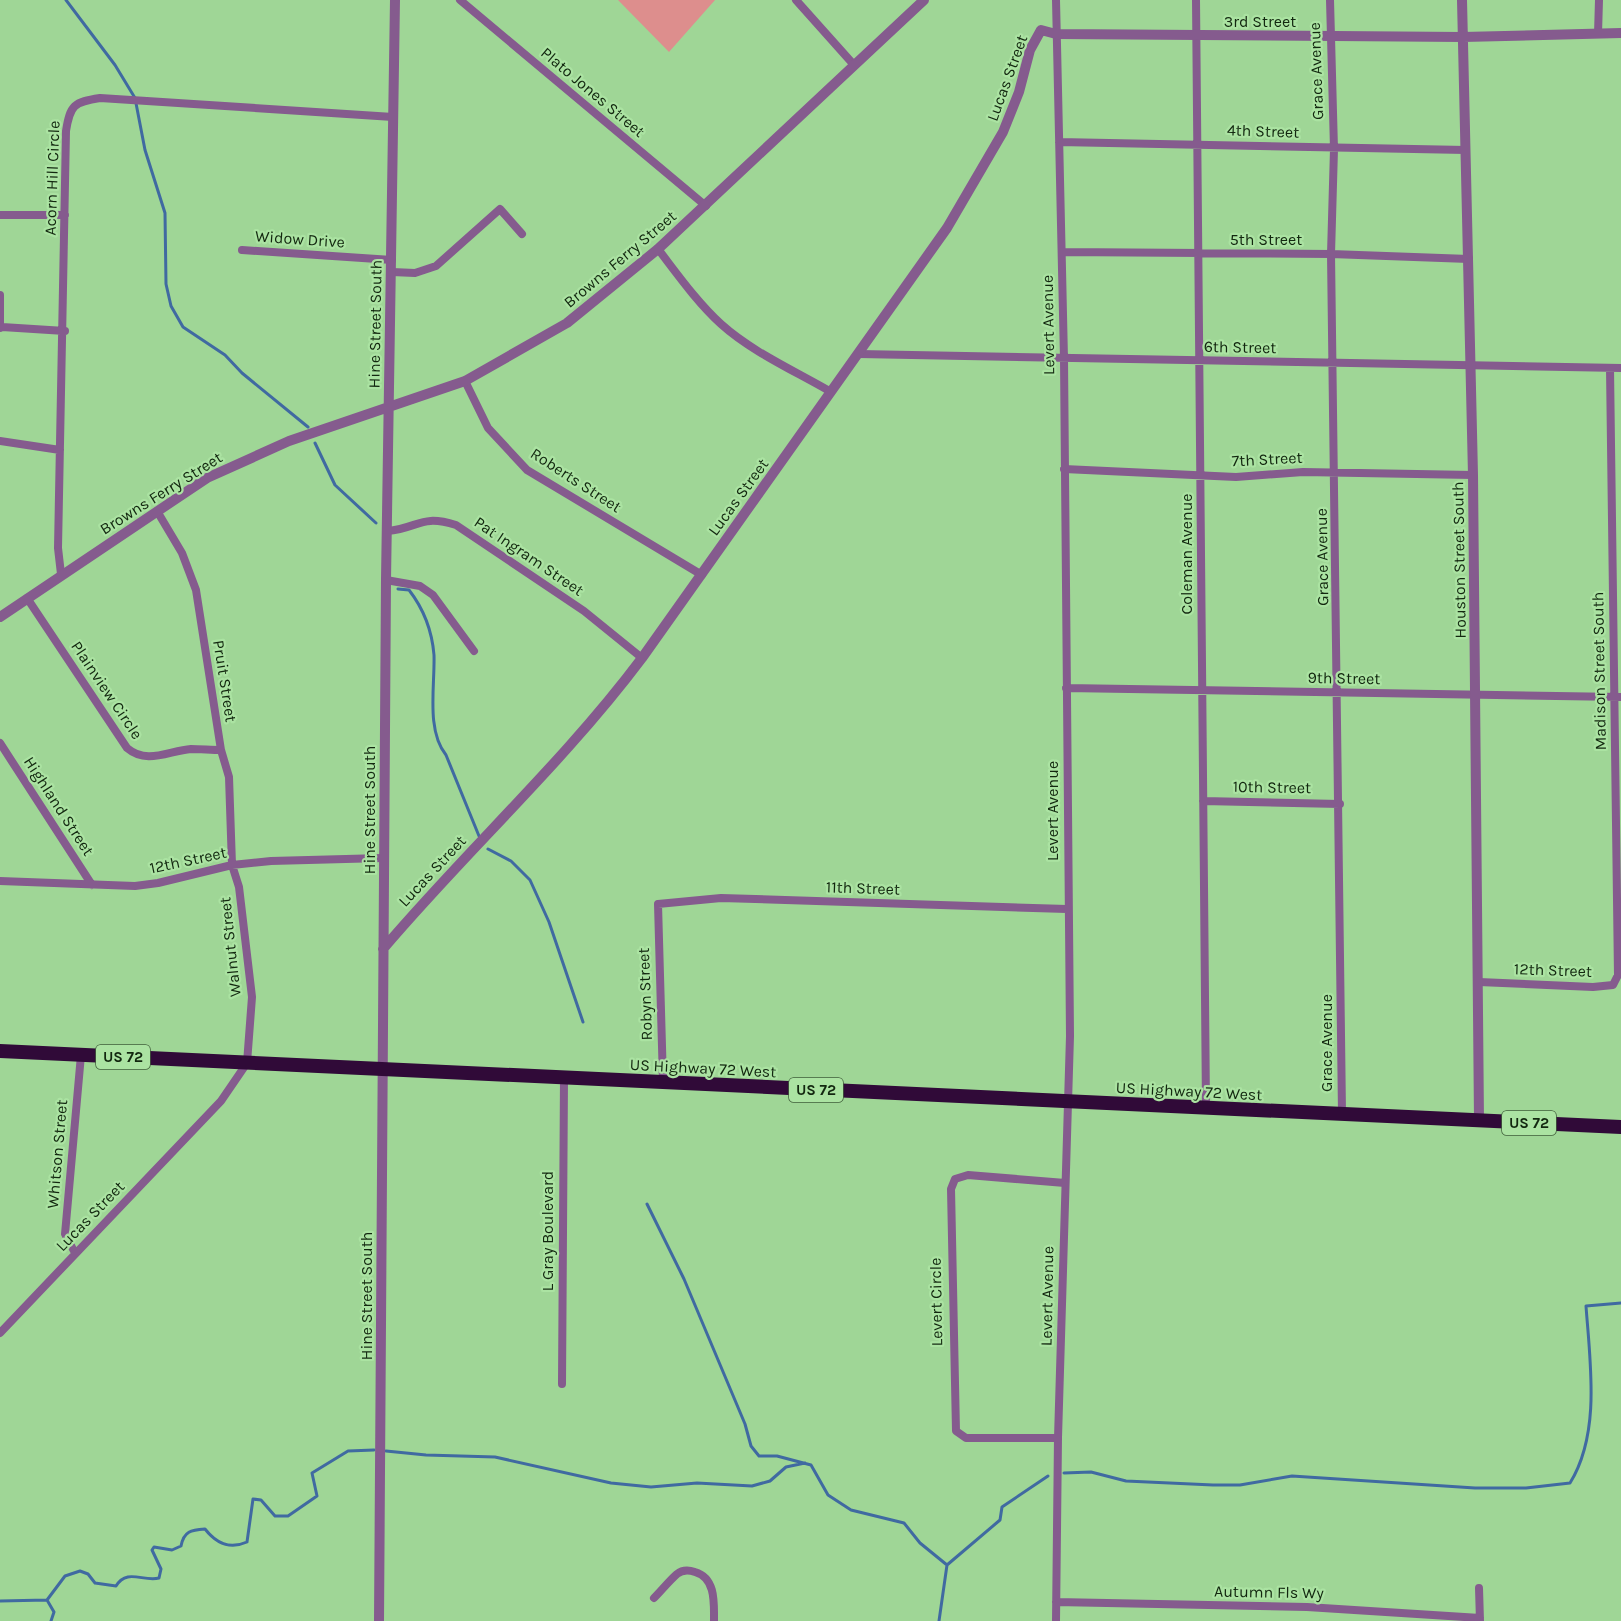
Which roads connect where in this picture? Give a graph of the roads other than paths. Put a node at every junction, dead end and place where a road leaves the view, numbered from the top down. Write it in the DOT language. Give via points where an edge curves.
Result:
graph roads {
  1 [pos="395,0"];
  2 [pos="460,0"];
  3 [pos="795,0"];
  4 [pos="924,0"];
  5 [pos="1056,0"];
  6 [pos="1196,0"];
  7 [pos="1330,0"];
  8 [pos="1462,0"];
  9 [pos="1599,0"];
  10 [pos="1621,33"];
  11 [pos="1056,34"];
  12 [pos="1598,34"];
  13 [pos="1196,35"];
  14 [pos="1330,36"];
  15 [pos="1463,37"];
  16 [pos="854,65"];
  17 [pos="393,117"];
  18 [pos="1059,142"];
  19 [pos="1197,144"];
  20 [pos="1334,148"];
  21 [pos="1466,150"];
  22 [pos="705,206"];
  23 [pos="0,215"];
  24 [pos="65,215"];
  25 [pos="522,234"];
  26 [pos="658,249"];
  27 [pos="242,250"];
  28 [pos="1062,252"];
  29 [pos="1198,253"];
  30 [pos="1331,254"];
  31 [pos="1469,259"];
  32 [pos="392,260"];
  33 [pos="392,272"];
  34 [pos="0,295"];
  35 [pos="1,328"];
  36 [pos="64,331"];
  37 [pos="859,354"];
  38 [pos="1064,359"];
  39 [pos="1199,361"];
  40 [pos="1471,363"];
  41 [pos="1333,364"];
  42 [pos="1610,368"];
  43 [pos="1621,368"];
  44 [pos="465,381"];
  45 [pos="831,392"];
  46 [pos="389,407"];
  47 [pos="0,441"];
  48 [pos="60,450"];
  49 [pos="1064,469"];
  50 [pos="1335,472"];
  51 [pos="1201,474"];
  52 [pos="1473,475"];
  53 [pos="1616,477"];
  54 [pos="157,511"];
  55 [pos="387,531"];
  56 [pos="61,574"];
  57 [pos="702,575"];
  58 [pos="386,580"];
  59 [pos="27,598"];
  60 [pos="0,617"];
  61 [pos="474,651"];
  62 [pos="642,658"];
  63 [pos="1066,688"];
  64 [pos="1202,690"];
  65 [pos="1338,693"];
  66 [pos="1475,695"];
  67 [pos="1618,697"];
  68 [pos="0,743"];
  69 [pos="220,750"];
  70 [pos="1203,801"];
  71 [pos="1340,804"];
  72 [pos="383,858"];
  73 [pos="232,865"];
  74 [pos="0,881"];
  75 [pos="92,885"];
  76 [pos="658,904"];
  77 [pos="1067,909"];
  78 [pos="383,949"];
  79 [pos="1618,975"];
  80 [pos="1479,982"];
  81 [pos="0,1051"];
  82 [pos="81,1055"];
  83 [pos="247,1063"];
  84 [pos="382,1069"];
  85 [pos="564,1078"];
  86 [pos="663,1082"];
  87 [pos="1067,1102"];
  88 [pos="1206,1108"];
  89 [pos="1342,1113"];
  90 [pos="1479,1120"];
  91 [pos="1621,1127"];
  92 [pos="1065,1182"];
  93 [pos="75,1253"];
  94 [pos="0,1333"];
  95 [pos="562,1384"];
  96 [pos="1058,1438"];
  97 [pos="1479,1588"];
  98 [pos="654,1599"];
  99 [pos="1056,1602"];
  100 [pos="1480,1620"];
  101 [pos="379,1621"];
  102 [pos="714,1621"];
  103 [pos="1056,1621"];
  1 -- 17 [label="street, Hine Street South"];
  2 -- 22 [label="street, Plato Jones Street"];
  3 -- 16 [label="street"];
  4 -- 16 [label="street, Browns Ferry Street"];
  5 -- 11 [label="street, Levert Avenue"];
  6 -- 13 [label="street, Coleman Avenue"];
  7 -- 14 [label="street, Grace Avenue"];
  8 -- 15 [label="street, Houston Street South"];
  9 -- 12 [label="street"];
  10 -- 12 [label="street, 3rd Street"];
  11 -- 13 [label="street, 3rd Street"];
  11 -- 18 [label="street, Levert Avenue"];
  11 -- 37 [label="street, Lucas Street" via="1041,30 1036,37 1012,112 983,171"];
  12 -- 15 [label="street, 3rd Street"];
  13 -- 14 [label="street, 3rd Street"];
  13 -- 19 [label="street, Coleman Avenue"];
  14 -- 15 [label="street, 3rd Street"];
  14 -- 20 [label="street, Grace Avenue"];
  15 -- 21 [label="street, Houston Street South"];
  16 -- 22 [label="street, Browns Ferry Street"];
  17 -- 24 [label="street, Acorn Hill Circle" via="89,99 70,111 66,131"];
  17 -- 32 [label="street, Hine Street South"];
  18 -- 19 [label="street, 4th Street"];
  18 -- 28 [label="street, Levert Avenue"];
  19 -- 20 [label="street, 4th Street"];
  19 -- 29 [label="street, Coleman Avenue"];
  20 -- 21 [label="street, 4th Street"];
  20 -- 30 [label="street, Grace Avenue"];
  21 -- 31 [label="street, Houston Street South"];
  22 -- 26 [label="street, Browns Ferry Street"];
  23 -- 24 [label="street"];
  24 -- 36 [label="street, Acorn Hill Circle"];
  25 -- 33 [label="street" via="500,209 436,266 415,273"];
  26 -- 44 [label="street, Browns Ferry Street" via="567,323"];
  26 -- 45 [label="street" via="721,324"];
  27 -- 32 [label="street, Widow Drive"];
  28 -- 29 [label="street, 5th Street"];
  28 -- 38 [label="street, Levert Avenue"];
  29 -- 30 [label="street, 5th Street"];
  29 -- 39 [label="street, Coleman Avenue"];
  30 -- 31 [label="street, 5th Street"];
  30 -- 41 [label="street, Grace Avenue"];
  31 -- 40 [label="street, Houston Street South"];
  32 -- 33 [label="street, Hine Street South"];
  33 -- 46 [label="street, Hine Street South"];
  34 -- 35 [label="street"];
  35 -- 36 [label="street"];
  36 -- 48 [label="street, Acorn Hill Circle"];
  37 -- 38 [label="street, 6th Street"];
  37 -- 45 [label="street, Lucas Street"];
  38 -- 39 [label="street, 6th Street"];
  38 -- 49 [label="street, Levert Avenue"];
  39 -- 41 [label="street, 6th Street"];
  39 -- 51 [label="street, Coleman Avenue"];
  40 -- 41 [label="street, 6th Street"];
  40 -- 42 [label="street, 6th Street"];
  40 -- 52 [label="street, Houston Street South"];
  41 -- 50 [label="street, Grace Avenue"];
  42 -- 43 [label="street, 6th Street"];
  42 -- 53 [label="street, Madison Street South"];
  44 -- 46 [label="street, Browns Ferry Street"];
  44 -- 57 [label="street, Roberts Street" via="488,428 527,470"];
  45 -- 57 [label="street, Lucas Street"];
  46 -- 54 [label="street, Browns Ferry Street" via="247,458 207,478"];
  46 -- 55 [label="street, Hine Street South"];
  47 -- 48 [label="street"];
  48 -- 56 [label="street, Acorn Hill Circle"];
  49 -- 51 [label="street, 7th Street"];
  49 -- 63 [label="street, Levert Avenue"];
  50 -- 51 [label="street, 7th Street" via="1236,477"];
  50 -- 52 [label="street, 7th Street"];
  50 -- 65 [label="street, Grace Avenue"];
  51 -- 64 [label="street, Coleman Avenue"];
  52 -- 66 [label="street, Houston Street South"];
  53 -- 67 [label="street, Madison Street South"];
  54 -- 56 [label="street, Browns Ferry Street"];
  54 -- 69 [label="street, Pruit Street" via="182,553 196,590"];
  55 -- 58 [label="street, Hine Street South"];
  55 -- 62 [label="street, Pat Ingram Street" via="435,519 456,525 584,611"];
  56 -- 59 [label="street, Browns Ferry Street"];
  57 -- 62 [label="street, Lucas Street"];
  58 -- 61 [label="street" via="420,586 433,595"];
  58 -- 72 [label="street, Hine Street South"];
  59 -- 60 [label="street, Browns Ferry Street"];
  59 -- 69 [label="street, Plainview Circle" via="135,755 146,758 190,749"];
  62 -- 78 [label="street, Lucas Street" via="590,725 430,893"];
  63 -- 64 [label="street, 9th Street"];
  63 -- 77 [label="street, Levert Avenue"];
  64 -- 65 [label="street, 9th Street"];
  64 -- 70 [label="street, Coleman Avenue"];
  65 -- 66 [label="street, 9th Street"];
  65 -- 71 [label="street, Grace Avenue"];
  66 -- 67 [label="street, 9th Street"];
  66 -- 80 [label="street, Houston Street South"];
  67 -- 79 [label="street, Madison Street South"];
  68 -- 75 [label="street, Highland Street"];
  69 -- 73 [label="street, Pruit Street" via="229,777"];
  70 -- 71 [label="street, 10th Street"];
  70 -- 88 [label="street, Coleman Avenue"];
  71 -- 89 [label="street, Grace Avenue"];
  72 -- 73 [label="street, 12th Street"];
  72 -- 78 [label="street, Hine Street South"];
  73 -- 75 [label="street, 12th Street" via="158,883"];
  73 -- 83 [label="street, Walnut Street" via="239,887 252,997"];
  74 -- 75 [label="street, 12th Street"];
  76 -- 77 [label="street, 11th Street" via="721,898"];
  76 -- 86 [label="street, Robyn Street"];
  77 -- 87 [label="street, Levert Avenue"];
  78 -- 84 [label="street, Hine Street South"];
  79 -- 80 [label="street, 12th Street" via="1613,985 1593,987"];
  80 -- 90 [label="street, Houston Street South"];
  81 -- 82 [label="highway, US Highway 72 West / US 72"];
  82 -- 83 [label="highway, US Highway 72 West / US 72"];
  82 -- 93 [label="street, Whitson Street" via="65,1234"];
  83 -- 84 [label="highway, US Highway 72 West / US 72"];
  83 -- 93 [label="street, Lucas Street" via="221,1101"];
  84 -- 85 [label="highway, US Highway 72 West / US 72"];
  84 -- 101 [label="street, Hine Street South"];
  85 -- 86 [label="highway, US Highway 72 West / US 72"];
  85 -- 95 [label="street, L Gray Boulevard"];
  86 -- 87 [label="highway, US Highway 72 West / US 72"];
  87 -- 88 [label="highway, US Highway 72 West / US 72"];
  87 -- 92 [label="street, Levert Avenue"];
  88 -- 89 [label="highway, US Highway 72 West / US 72"];
  89 -- 90 [label="highway, US Highway 72 West / US 72"];
  90 -- 91 [label="highway, US Highway 72 West / US 72"];
  92 -- 96 [label="street, Levert Avenue"];
  92 -- 96 [label="street, Levert Circle" via="968,1174 955,1179 951,1190 956,1431 966,1438"];
  93 -- 94 [label="street, Lucas Street"];
  96 -- 99 [label="street, Levert Avenue"];
  97 -- 100 [label="street"];
  98 -- 102 [label="street" via="679,1572 690,1570 708,1581 713,1592"];
  99 -- 100 [label="street, Autumn Fls Wy" via="1307,1607"];
  99 -- 103 [label="street, Levert Avenue"];
}
